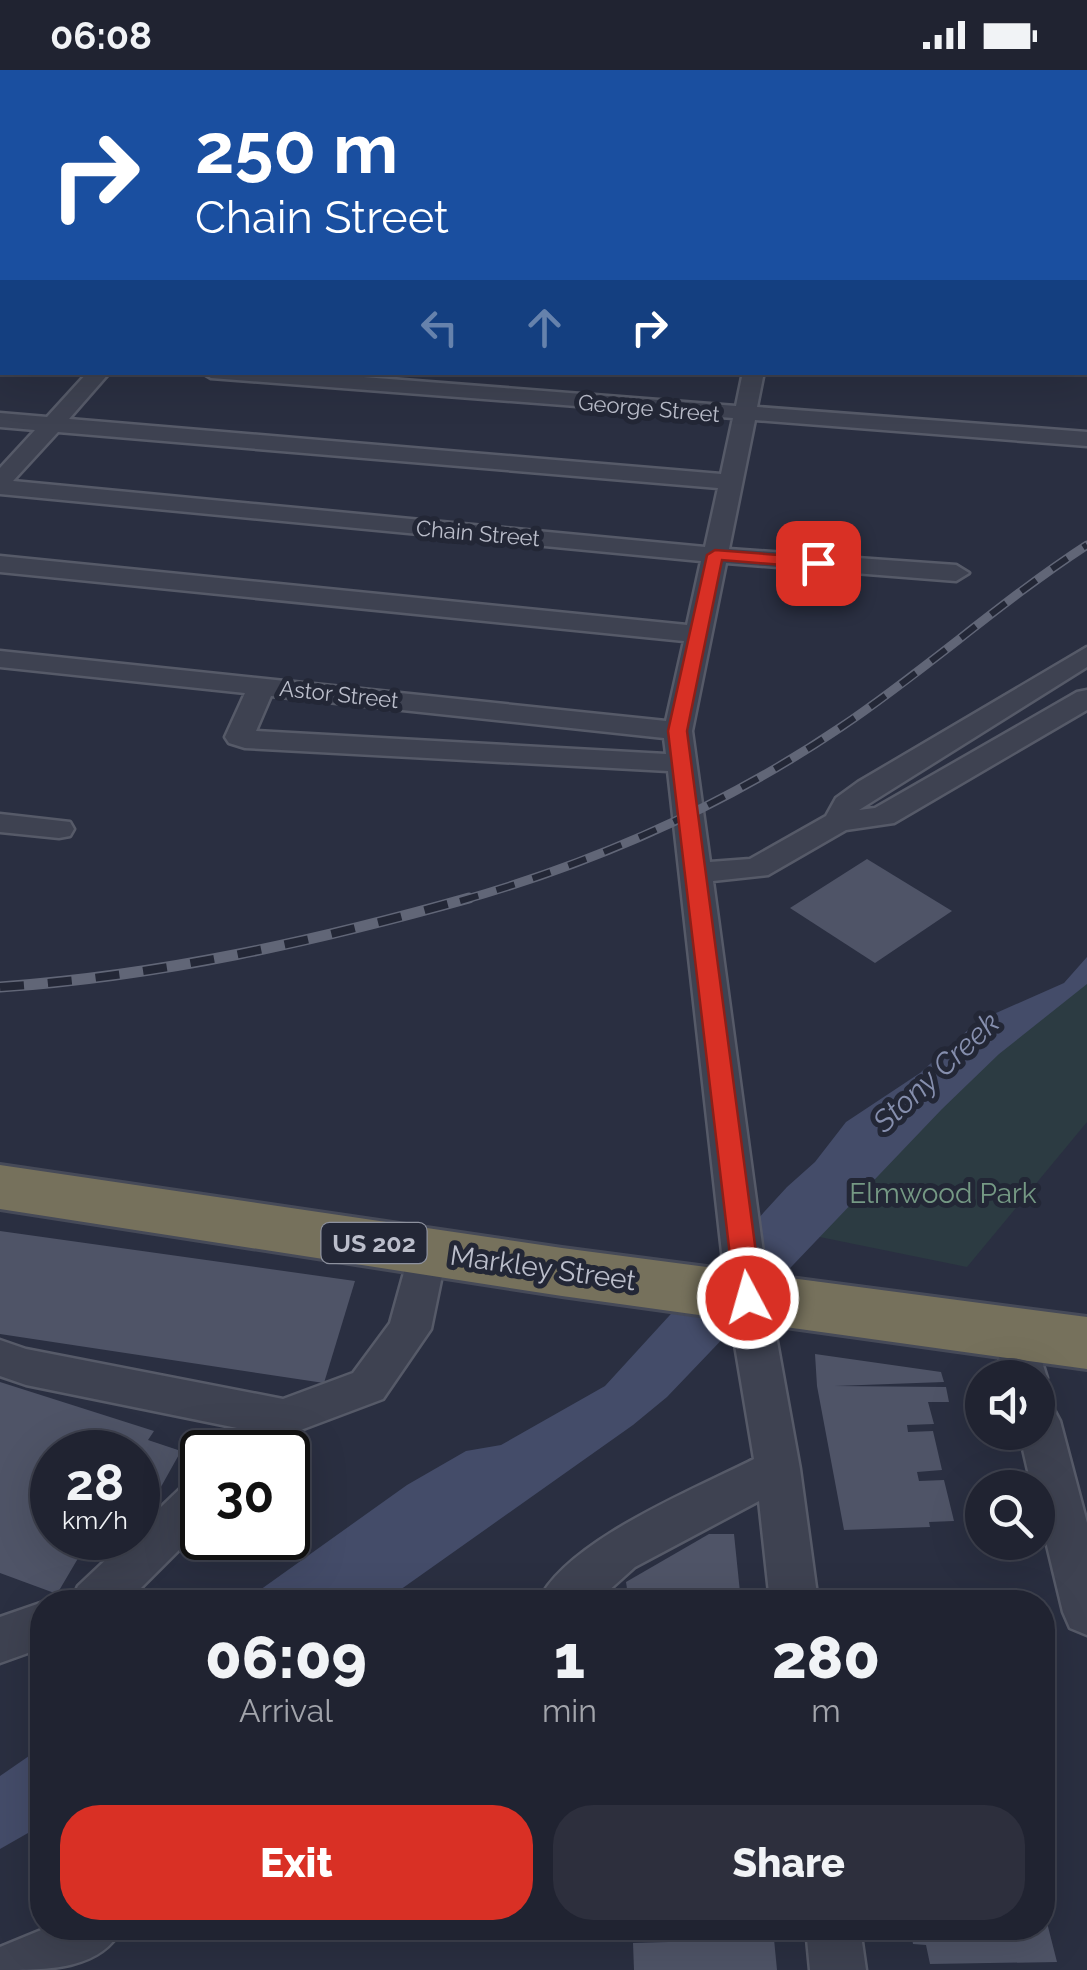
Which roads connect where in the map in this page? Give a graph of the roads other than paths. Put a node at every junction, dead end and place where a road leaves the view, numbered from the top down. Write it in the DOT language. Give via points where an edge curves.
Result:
graph roads {
  1 [pos="97,375"];
  2 [pos="247,375"];
  3 [pos="753,375"];
  4 [pos="744,416"];
  5 [pos="0,420"];
  6 [pos="52,425"];
  7 [pos="1087,439"];
  8 [pos="731,482"];
  9 [pos="0,485"];
  10 [pos="715,555"];
  11 [pos="0,564"];
  12 [pos="956,574"];
  13 [pos="698,634"];
  14 [pos="1087,655"];
  15 [pos="0,658"];
  16 [pos="262,686"];
  17 [pos="1087,698"];
  18 [pos="465,708"];
  19 [pos="678,731"];
  20 [pos="450,750"];
  21 [pos="681,763"];
  22 [pos="838,822"];
  23 [pos="0,823"];
  24 [pos="59,829"];
  25 [pos="694,873"];
  26 [pos="0,1187"];
  27 [pos="427,1251"];
  28 [pos="748,1298"];
  29 [pos="1087,1343"];
  30 [pos="1020,1354"];
  31 [pos="0,1358"];
  32 [pos="284,1418"];
  33 [pos="271,1430"];
  34 [pos="1045,1450"];
  35 [pos="778,1469"];
  36 [pos="180,1519"];
  37 [pos="107,1590"];
  38 [pos="576,1590"];
  39 [pos="793,1590"];
  40 [pos="1087,1612"];
  41 [pos="30,1629"];
  42 [pos="0,1640"];
  43 [pos="77,1940"];
  44 [pos="834,1940"];
  45 [pos="11,1970"];
  46 [pos="838,1970"];
  1 -- 6 [label="street"];
  2 -- 4 [label="street, George Street"];
  3 -- 4 [label="street"];
  4 -- 7 [label="street, George Street"];
  4 -- 8 [label="street"];
  5 -- 6 [label="street"];
  6 -- 8 [label="street"];
  6 -- 9 [label="street"];
  8 -- 10 [label="street"];
  9 -- 10 [label="street, Chain Street"];
  10 -- 12 [label="street, Chain Street"];
  10 -- 13 [label="street"];
  11 -- 13 [label="street"];
  13 -- 19 [label="street"];
  14 -- 22 [label="street" via="869,788 846,804"];
  15 -- 16 [label="street, Astor Street"];
  16 -- 18 [label="street, Astor Street"];
  16 -- 20 [label="street" via="238,737 246,741"];
  17 -- 22 [label="street" via="882,816"];
  18 -- 19 [label="street, Astor Street"];
  18 -- 20 [label="street"];
  19 -- 21 [label="street"];
  20 -- 21 [label="street"];
  21 -- 25 [label="street"];
  22 -- 25 [label="street" via="756,868"];
  23 -- 24 [label="street"];
  25 -- 28 [label="street"];
  26 -- 27 [label="highway, Markley Street / US 202"];
  27 -- 28 [label="highway, Markley Street / US 202"];
  27 -- 32 [label="street" via="410,1329 368,1386"];
  28 -- 30 [label="highway, Markley Street / US 202"];
  28 -- 35 [label="street"];
  29 -- 30 [label="highway, Markley Street / US 202"];
  31 -- 32 [label="street"];
  32 -- 33 [label="street"];
  34 -- 40 [label="street"];
  35 -- 38 [label="street" via="619,1552"];
  35 -- 39 [label="street"];
  36 -- 37 [label="street"];
  41 -- 42 [label="street"];
  43 -- 45 [label="street"];
  44 -- 46 [label="street"];
}
